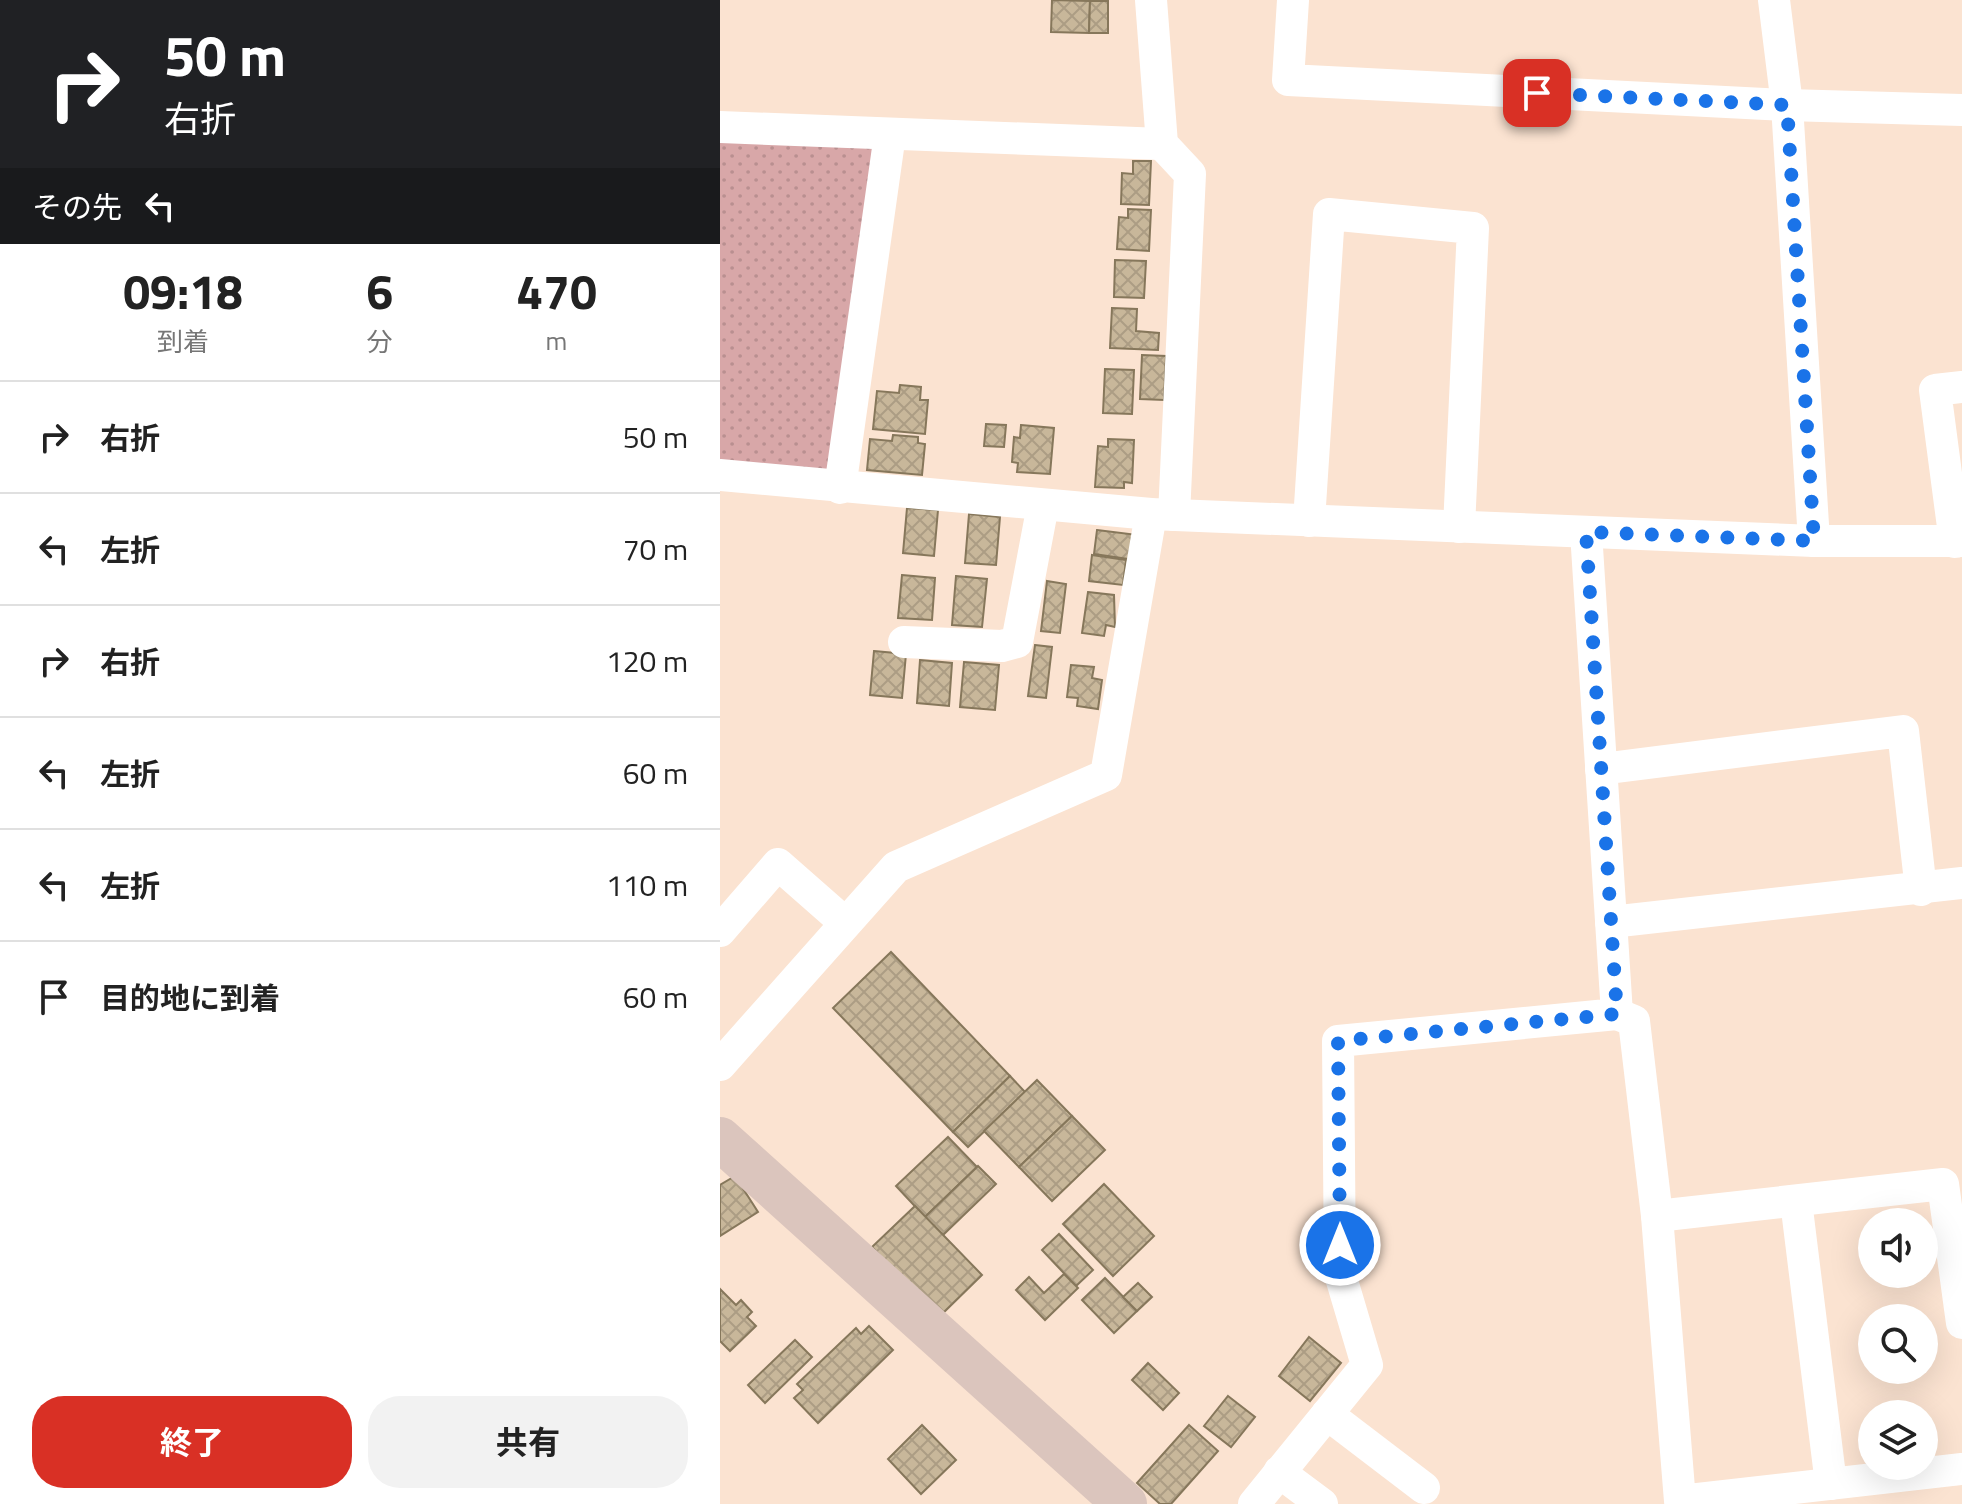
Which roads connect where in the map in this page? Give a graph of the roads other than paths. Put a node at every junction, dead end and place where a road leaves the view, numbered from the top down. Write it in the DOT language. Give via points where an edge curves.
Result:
graph roads {
  1 [pos="1151,0"];
  2 [pos="1293,0"];
  3 [pos="1774,0"];
  4 [pos="1787,105"];
  5 [pos="1962,110"];
  6 [pos="720,127"];
  7 [pos="890,134"];
  8 [pos="1162,144"];
  9 [pos="1962,387"];
  10 [pos="720,475"];
  11 [pos="840,488"];
  12 [pos="1043,505"];
  13 [pos="1162,515"];
  14 [pos="1309,521"];
  15 [pos="1459,527"];
  16 [pos="1586,532"];
  17 [pos="1814,541"];
  18 [pos="1958,542"];
  19 [pos="904,642"];
  20 [pos="1601,769"];
  21 [pos="1962,883"];
  22 [pos="1921,890"];
  23 [pos="844,922"];
  24 [pos="1611,922"];
  25 [pos="720,931"];
  26 [pos="1617,1014"];
  27 [pos="720,1065"];
  28 [pos="720,1139"];
  29 [pos="1796,1201"];
  30 [pos="1657,1216"];
  31 [pos="1962,1323"];
  32 [pos="1327,1414"];
  33 [pos="1962,1469"];
  34 [pos="1279,1472"];
  35 [pos="1831,1484"];
  36 [pos="1424,1488"];
  37 [pos="1125,1504"];
  38 [pos="1254,1504"];
  39 [pos="1322,1504"];
  1 -- 8 [label="street"];
  2 -- 4 [label="street" via="1288,80"];
  3 -- 4 [label="street"];
  4 -- 5 [label="street"];
  4 -- 17 [label="street"];
  6 -- 7 [label="street"];
  7 -- 8 [label="street"];
  7 -- 11 [label="street"];
  8 -- 13 [label="street" via="1190,174"];
  9 -- 18 [label="street" via="1935,390"];
  10 -- 11 [label="street"];
  11 -- 12 [label="street"];
  12 -- 13 [label="street"];
  12 -- 19 [label="street" via="1017,642"];
  13 -- 14 [label="street"];
  13 -- 23 [label="street" via="1106,775 896,867"];
  14 -- 15 [label="street"];
  14 -- 15 [label="street" via="1329,214 1473,228"];
  15 -- 16 [label="street"];
  16 -- 17 [label="street"];
  16 -- 20 [label="street"];
  17 -- 18 [label="street"];
  20 -- 22 [label="street" via="1903,731"];
  20 -- 24 [label="street"];
  21 -- 22 [label="street"];
  22 -- 24 [label="street"];
  23 -- 25 [label="street" via="778,864"];
  23 -- 27 [label="street"];
  24 -- 26 [label="street"];
  26 -- 30 [label="street" via="1634,1021"];
  26 -- 32 [label="street" via="1338,1041 1340,1274 1367,1365"];
  28 -- 37 [label="street"];
  29 -- 30 [label="street"];
  29 -- 31 [label="street" via="1943,1184"];
  29 -- 35 [label="street"];
  30 -- 35 [label="street" via="1680,1501"];
  32 -- 34 [label="street"];
  32 -- 36 [label="street"];
  33 -- 35 [label="street"];
  34 -- 38 [label="street"];
  34 -- 39 [label="street"];
}
